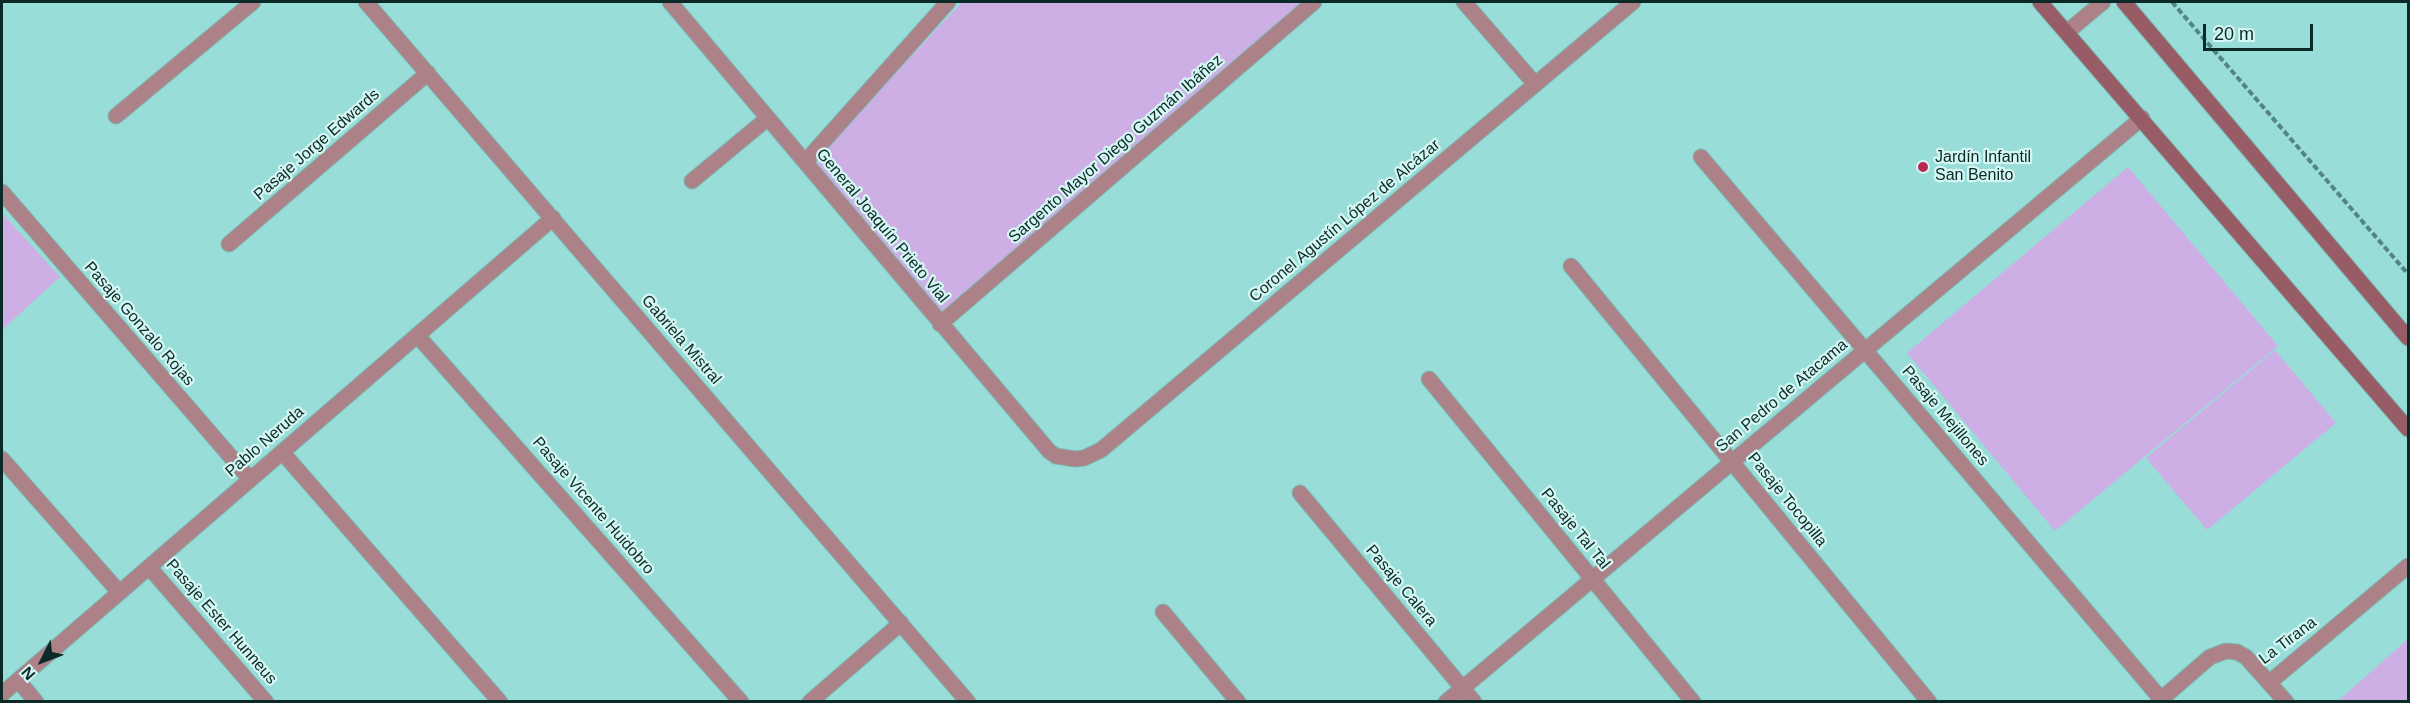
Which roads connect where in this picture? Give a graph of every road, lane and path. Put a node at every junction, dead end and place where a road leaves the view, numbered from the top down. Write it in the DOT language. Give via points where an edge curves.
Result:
graph roads {
  1 [pos="253,2"];
  2 [pos="366,2"];
  3 [pos="670,2"];
  4 [pos="948,2"];
  5 [pos="1314,2"];
  6 [pos="1464,2"];
  7 [pos="1633,2"];
  8 [pos="2040,2"];
  9 [pos="2103,2"];
  10 [pos="2124,2"];
  11 [pos="2172,2"];
  12 [pos="2067,32"];
  13 [pos="428,73"];
  14 [pos="1535,84"];
  15 [pos="116,116"];
  16 [pos="768,118"];
  17 [pos="2142,118"];
  18 [pos="1701,157"];
  19 [pos="805,162"];
  20 [pos="692,181"];
  21 [pos="2,192"];
  22 [pos="553,218"];
  23 [pos="229,244"];
  24 [pos="1571,266"];
  25 [pos="2409,274"];
  26 [pos="940,324"];
  27 [pos="417,335"];
  28 [pos="2409,338"];
  29 [pos="1865,350"];
  30 [pos="1429,379"];
  31 [pos="2409,429"];
  32 [pos="282,452"];
  33 [pos="2,459"];
  34 [pos="1075,459"];
  35 [pos="1732,462"];
  36 [pos="250,479"];
  37 [pos="1300,493"];
  38 [pos="2409,566"];
  39 [pos="149,567"];
  40 [pos="1593,579"];
  41 [pos="119,592"];
  42 [pos="1163,612"];
  43 [pos="901,623"];
  44 [pos="18,680"];
  45 [pos="2270,682"];
  46 [pos="1462,688"];
  47 [pos="2,694"];
  48 [pos="2160,700"];
  49 [pos="36,702"];
  50 [pos="266,702"];
  51 [pos="501,702"];
  52 [pos="741,702"];
  53 [pos="810,702"];
  54 [pos="968,702"];
  55 [pos="1238,702"];
  56 [pos="1446,702"];
  57 [pos="1474,702"];
  58 [pos="1693,702"];
  59 [pos="1929,702"];
  60 [pos="2286,702"];
  1 -- 15 [label="street"];
  2 -- 13 [label="street, Gabriela Mistral"];
  3 -- 16 [label="street, General Joaquín Prieto Vial"];
  4 -- 19 [label="street"];
  5 -- 26 [label="street, Sargento Mayor Diego Guzmán Ibáñez"];
  6 -- 14 [label="street"];
  7 -- 14 [label="street, Coronel Agustín López de Alcázar"];
  8 -- 12 [label="street"];
  9 -- 12 [label="street"];
  10 -- 28 [label="street"];
  11 -- 25 [label="path"];
  12 -- 17 [label="street"];
  13 -- 22 [label="street, Gabriela Mistral"];
  13 -- 23 [label="street, Pasaje Jorge Edwards"];
  14 -- 34 [label="street, Coronel Agustín López de Alcázar" via="1101,450"];
  16 -- 19 [label="street, General Joaquín Prieto Vial"];
  16 -- 20 [label="street"];
  17 -- 29 [label="street, San Pedro de Atacama"];
  17 -- 31 [label="street"];
  18 -- 29 [label="street, Pasaje Mejillones"];
  19 -- 26 [label="street, General Joaquín Prieto Vial"];
  21 -- 36 [label="street, Pasaje Gonzalo Rojas"];
  22 -- 27 [label="street, Pablo Neruda"];
  22 -- 43 [label="street, Gabriela Mistral"];
  24 -- 35 [label="street, Pasaje Tocopilla"];
  26 -- 34 [label="street, General Joaquín Prieto Vial" via="1048,451"];
  27 -- 32 [label="street, Pablo Neruda"];
  27 -- 52 [label="street, Pasaje Vicente Huidobro"];
  29 -- 35 [label="street, San Pedro de Atacama"];
  29 -- 48 [label="street, Pasaje Mejillones"];
  30 -- 40 [label="street, Pasaje Tal Tal"];
  32 -- 36 [label="street, Pablo Neruda"];
  32 -- 51 [label="street"];
  33 -- 41 [label="street"];
  35 -- 40 [label="street, San Pedro de Atacama"];
  35 -- 59 [label="street, Pasaje Tocopilla"];
  36 -- 39 [label="street, Pablo Neruda"];
  37 -- 46 [label="street, Pasaje Calera"];
  38 -- 45 [label="street, La Tirana"];
  39 -- 41 [label="street, Pablo Neruda"];
  39 -- 50 [label="street, Pasaje Ester Hunneus"];
  40 -- 46 [label="street, San Pedro de Atacama"];
  40 -- 58 [label="street, Pasaje Tal Tal"];
  41 -- 44 [label="street, Pablo Neruda"];
  42 -- 55 [label="street"];
  43 -- 53 [label="street"];
  43 -- 54 [label="street, Gabriela Mistral"];
  44 -- 47 [label="street, Pablo Neruda"];
  44 -- 49 [label="street"];
  45 -- 48 [label="street, La Tirana" via="2246,657 2226,651 2210,657"];
  45 -- 60 [label="street"];
  46 -- 56 [label="street, San Pedro de Atacama"];
  46 -- 57 [label="street, Pasaje Calera"];
}
